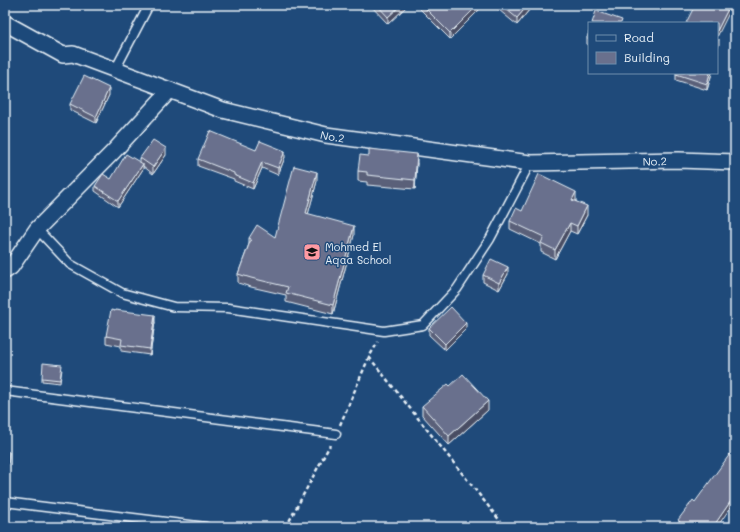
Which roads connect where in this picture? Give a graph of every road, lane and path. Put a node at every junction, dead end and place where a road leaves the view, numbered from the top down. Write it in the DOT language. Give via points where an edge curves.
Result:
graph roads {
  1 [pos="149,5"];
  2 [pos="5,23"];
  3 [pos="115,70"];
  4 [pos="170,90"];
  5 [pos="735,162"];
  6 [pos="530,163"];
  7 [pos="37,229"];
  8 [pos="5,271"];
  9 [pos="369,357"];
  10 [pos="5,391"];
  11 [pos="336,434"];
  12 [pos="5,502"];
  13 [pos="206,527"];
  14 [pos="505,527"];
  1 -- 3 [label="lane"];
  2 -- 3 [label="street, No.2" via="63,55 73,54"];
  3 -- 4 [label="street, No.2"];
  4 -- 6 [label="street, No.2" via="223,110 326,135"];
  4 -- 7 [label="street"];
  5 -- 6 [label="street, No.2" via="679,160"];
  6 -- 7 [label="lane" via="490,239 457,289 423,325 384,331 228,308 174,308 122,293 70,264"];
  7 -- 8 [label="street" via="11,267"];
  9 -- 14 [label="path"];
  10 -- 11 [label="lane"];
  12 -- 13 [label="lane"];
}
